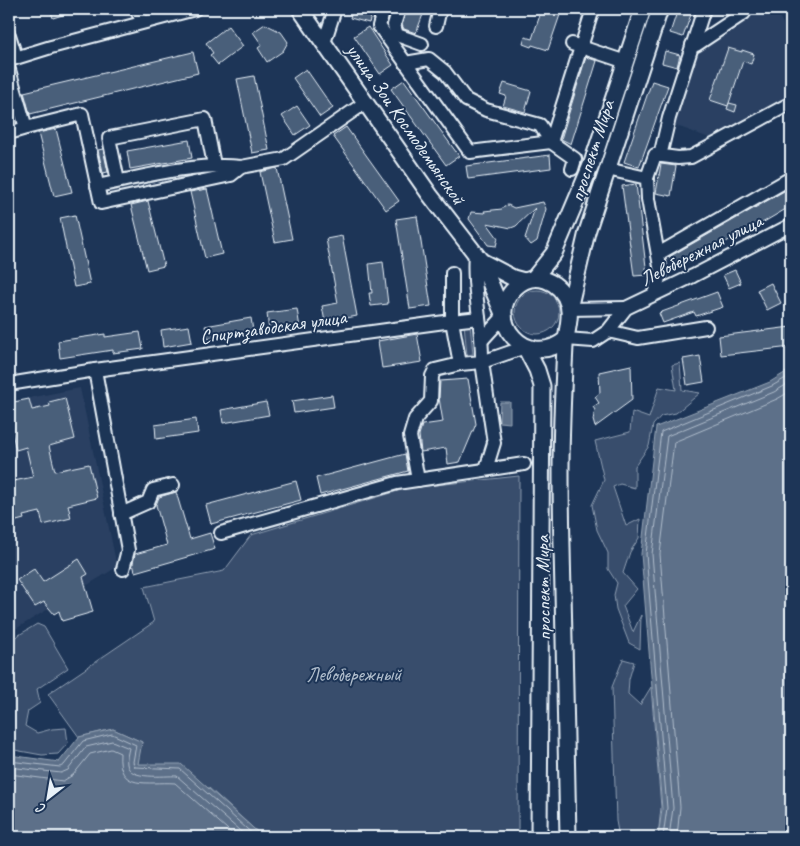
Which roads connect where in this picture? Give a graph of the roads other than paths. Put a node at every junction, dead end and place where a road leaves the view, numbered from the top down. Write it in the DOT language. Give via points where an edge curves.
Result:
graph roads {
  1 [pos="136,9"];
  2 [pos="195,9"];
  3 [pos="300,9"];
  4 [pos="335,9"];
  5 [pos="384,9"];
  6 [pos="399,9"];
  7 [pos="440,9"];
  8 [pos="593,9"];
  9 [pos="643,9"];
  10 [pos="660,9"];
  11 [pos="704,9"];
  12 [pos="746,9"];
  13 [pos="143,22"];
  14 [pos="436,26"];
  15 [pos="9,38"];
  16 [pos="324,43"];
  17 [pos="422,44"];
  18 [pos="692,45"];
  19 [pos="577,46"];
  20 [pos="13,59"];
  21 [pos="626,62"];
  22 [pos="405,63"];
  23 [pos="9,70"];
  24 [pos="366,102"];
  25 [pos="791,103"];
  26 [pos="26,128"];
  27 [pos="9,133"];
  28 [pos="552,142"];
  29 [pos="660,156"];
  30 [pos="214,165"];
  31 [pos="241,167"];
  32 [pos="572,169"];
  33 [pos="607,169"];
  34 [pos="647,178"];
  35 [pos="791,178"];
  36 [pos="118,180"];
  37 [pos="97,186"];
  38 [pos="791,225"];
  39 [pos="658,254"];
  40 [pos="478,257"];
  41 [pos="452,273"];
  42 [pos="529,280"];
  43 [pos="654,294"];
  44 [pos="569,308"];
  45 [pos="626,308"];
  46 [pos="504,316"];
  47 [pos="479,318"];
  48 [pos="452,321"];
  49 [pos="706,327"];
  50 [pos="608,331"];
  51 [pos="566,339"];
  52 [pos="482,340"];
  53 [pos="525,347"];
  54 [pos="482,362"];
  55 [pos="460,364"];
  56 [pos="95,370"];
  57 [pos="10,382"];
  58 [pos="524,464"];
  59 [pos="486,470"];
  60 [pos="418,480"];
  61 [pos="173,485"];
  62 [pos="121,514"];
  63 [pos="221,533"];
  64 [pos="123,569"];
  65 [pos="539,837"];
  66 [pos="568,837"];
  1 -- 13 [label="street"];
  2 -- 13 [label="street"];
  3 -- 16 [label="main road, улица Зои Космодемьянской"];
  4 -- 16 [label="street"];
  5 -- 22 [label="street" via="379,26"];
  6 -- 17 [label="street" via="394,25 397,34"];
  7 -- 14 [label="street"];
  8 -- 19 [label="street"];
  9 -- 21 [label="main road, проспект Мира"];
  10 -- 33 [label="main road, проспект Мира"];
  11 -- 18 [label="street"];
  12 -- 18 [label="street"];
  13 -- 20 [label="street"];
  15 -- 20 [label="street"];
  16 -- 24 [label="main road, улица Зои Космодемьянской"];
  18 -- 29 [label="street"];
  19 -- 21 [label="street"];
  19 -- 28 [label="street"];
  21 -- 42 [label="main road, проспект Мира" via="592,163 559,243 547,264"];
  22 -- 28 [label="street" via="429,59 445,72 466,100 486,110 540,125"];
  22 -- 28 [label="street" via="470,152"];
  23 -- 26 [label="street"];
  24 -- 31 [label="street" via="284,159"];
  24 -- 40 [label="main road, улица Зои Космодемьянской" via="430,195"];
  25 -- 29 [label="street" via="691,157"];
  26 -- 27 [label="street"];
  26 -- 37 [label="street" via="82,114"];
  28 -- 32 [label="street" via="575,159"];
  29 -- 34 [label="street" via="655,155"];
  30 -- 31 [label="street"];
  30 -- 36 [label="street"];
  30 -- 36 [label="street" via="205,119 110,138"];
  31 -- 37 [label="street" via="231,175 101,203"];
  33 -- 34 [label="street"];
  33 -- 44 [label="main road, проспект Мира" via="587,232"];
  34 -- 39 [label="street"];
  35 -- 39 [label="street"];
  36 -- 37 [label="street"];
  38 -- 43 [label="street, Левобережная улица"];
  39 -- 43 [label="street" via="661,272"];
  40 -- 42 [label="main road, улица Зои Космодемьянской" via="513,278"];
  40 -- 46 [label="main road, улица Зои Космодемьянской"];
  40 -- 47 [label="street" via="473,272"];
  41 -- 48 [label="street"];
  42 -- 44 [label="main road" via="544,279 558,286"];
  42 -- 46 [label="main road" via="515,287 505,304"];
  43 -- 45 [label="street, Левобережная улица"];
  44 -- 45 [label="street, Левобережная улица"];
  44 -- 51 [label="main road"];
  45 -- 50 [label="street, Левобережная улица"];
  46 -- 52 [label="street"];
  46 -- 53 [label="main road" via="511,334"];
  47 -- 48 [label="street, Спиртзаводская улица"];
  47 -- 52 [label="street"];
  48 -- 55 [label="street"];
  48 -- 56 [label="street, Спиртзаводская улица"];
  49 -- 50 [label="street" via="638,338"];
  50 -- 51 [label="street, Левобережная улица" via="593,341"];
  51 -- 53 [label="main road" via="548,348"];
  51 -- 66 [label="main road, проспект Мира" via="561,471"];
  52 -- 54 [label="street"];
  53 -- 54 [label="street"];
  53 -- 65 [label="main road, проспект Мира" via="542,386"];
  54 -- 55 [label="street"];
  54 -- 59 [label="street" via="494,443"];
  55 -- 60 [label="street" via="435,370 431,402 415,419 410,436"];
  56 -- 57 [label="street, Спиртзаводская улица"];
  56 -- 62 [label="street"];
  58 -- 59 [label="street"];
  59 -- 60 [label="street"];
  60 -- 63 [label="street" via="397,483"];
  61 -- 62 [label="street" via="153,490 148,502"];
  62 -- 64 [label="street" via="128,550"];
}
